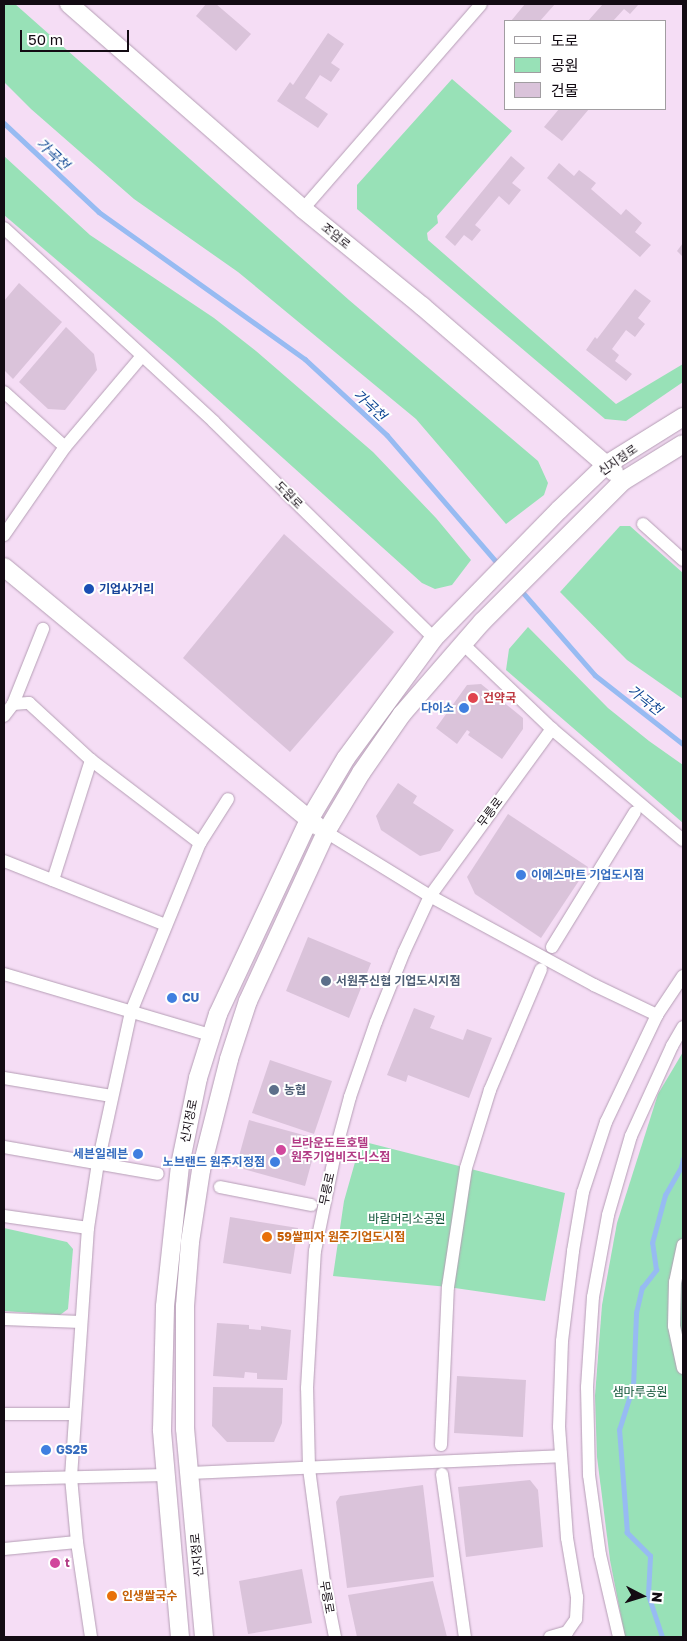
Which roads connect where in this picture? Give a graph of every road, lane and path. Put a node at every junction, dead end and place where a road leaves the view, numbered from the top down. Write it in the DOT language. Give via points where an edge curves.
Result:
graph roads {
  1 [pos="69,4"];
  2 [pos="481,4"];
  3 [pos="303,209"];
  4 [pos="4,228"];
  5 [pos="141,357"];
  6 [pos="4,392"];
  7 [pos="683,417"];
  8 [pos="683,444"];
  9 [pos="65,447"];
  10 [pos="606,465"];
  11 [pos="623,481"];
  12 [pos="644,524"];
  13 [pos="4,534"];
  14 [pos="683,560"];
  15 [pos="4,567"];
  16 [pos="43,628"];
  17 [pos="434,638"];
  18 [pos="462,643"];
  19 [pos="13,704"];
  20 [pos="4,716"];
  21 [pos="552,729"];
  22 [pos="91,760"];
  23 [pos="228,799"];
  24 [pos="635,812"];
  25 [pos="309,820"];
  26 [pos="326,832"];
  27 [pos="683,840"];
  28 [pos="200,843"];
  29 [pos="4,861"];
  30 [pos="53,880"];
  31 [pos="430,896"];
  32 [pos="166,925"];
  33 [pos="552,947"];
  34 [pos="541,969"];
  35 [pos="4,974"];
  36 [pos="683,976"];
  37 [pos="131,1012"];
  38 [pos="657,1015"];
  39 [pos="683,1027"];
  40 [pos="210,1035"];
  41 [pos="4,1078"];
  42 [pos="112,1096"];
  43 [pos="4,1147"];
  44 [pos="98,1163"];
  45 [pos="158,1174"];
  46 [pos="220,1187"];
  47 [pos="311,1205"];
  48 [pos="4,1216"];
  49 [pos="88,1228"];
  50 [pos="683,1245"];
  51 [pos="4,1318"];
  52 [pos="81,1322"];
  53 [pos="683,1368"];
  54 [pos="4,1414"];
  55 [pos="75,1414"];
  56 [pos="441,1445"];
  57 [pos="561,1456"];
  58 [pos="308,1468"];
  59 [pos="190,1473"];
  60 [pos="166,1474"];
  61 [pos="442,1474"];
  62 [pos="71,1477"];
  63 [pos="4,1479"];
  64 [pos="77,1542"];
  65 [pos="4,1549"];
  66 [pos="91,1637"];
  67 [pos="180,1637"];
  68 [pos="204,1637"];
  69 [pos="335,1637"];
  70 [pos="465,1637"];
  71 [pos="550,1637"];
  72 [pos="617,1637"];
  1 -- 3 [label="street, 조엄로"];
  2 -- 3 [label="street"];
  3 -- 10 [label="street, 조엄로"];
  4 -- 5 [label="street, 도원로"];
  5 -- 9 [label="street"];
  5 -- 17 [label="street, 도원로" via="214,422"];
  6 -- 9 [label="street"];
  7 -- 10 [label="street, 신지정로"];
  8 -- 11 [label="street, 신지정로"];
  9 -- 13 [label="street"];
  10 -- 11 [label="street, 조엄로"];
  10 -- 17 [label="street, 신지정로"];
  11 -- 18 [label="street, 신지정로"];
  12 -- 14 [label="street"];
  15 -- 25 [label="street"];
  16 -- 19 [label="street"];
  17 -- 25 [label="street, 신지정로" via="346,758"];
  18 -- 21 [label="street"];
  18 -- 26 [label="street, 신지정로" via="402,714 361,772"];
  19 -- 20 [label="street"];
  19 -- 22 [label="street" via="29,703"];
  21 -- 27 [label="street"];
  21 -- 31 [label="street, 무릉로"];
  22 -- 28 [label="street"];
  22 -- 30 [label="street"];
  23 -- 28 [label="street"];
  24 -- 33 [label="street"];
  25 -- 26 [label="street"];
  25 -- 40 [label="street, 신지정로" via="244,955"];
  26 -- 31 [label="street"];
  26 -- 59 [label="street, 신지정로" via="248,1001 211,1122 190,1242 185,1306 185,1429"];
  28 -- 32 [label="street"];
  29 -- 30 [label="street"];
  30 -- 32 [label="street"];
  31 -- 38 [label="street" via="594,985"];
  31 -- 58 [label="street, 무릉로" via="376,1022 350,1097 323,1203 315,1251 307,1388"];
  32 -- 37 [label="street"];
  34 -- 56 [label="street" via="490,1090 466,1168 448,1287"];
  35 -- 37 [label="street"];
  36 -- 38 [label="street"];
  37 -- 40 [label="street"];
  37 -- 42 [label="street"];
  38 -- 57 [label="street" via="606,1122 583,1192 562,1341"];
  39 -- 72 [label="street" via="631,1136 608,1215 593,1297 586,1435 600,1555"];
  40 -- 60 [label="street, 신지정로" via="180,1165 170,1253 163,1362 162,1430"];
  41 -- 42 [label="street"];
  42 -- 44 [label="street"];
  43 -- 44 [label="street"];
  44 -- 45 [label="street"];
  44 -- 49 [label="street"];
  46 -- 47 [label="street"];
  48 -- 49 [label="street"];
  49 -- 52 [label="street"];
  50 -- 53 [label="street" via="674,1282 674,1326"];
  51 -- 52 [label="street"];
  52 -- 55 [label="street"];
  54 -- 55 [label="street"];
  55 -- 62 [label="street"];
  57 -- 58 [label="street"];
  57 -- 71 [label="street" via="567,1538 577,1598 576,1619 566,1632"];
  58 -- 59 [label="street"];
  58 -- 69 [label="street, 무릉로"];
  59 -- 60 [label="street"];
  59 -- 68 [label="street, 신지정로"];
  60 -- 62 [label="street"];
  60 -- 67 [label="street, 신지정로"];
  61 -- 70 [label="street"];
  62 -- 63 [label="street"];
  62 -- 64 [label="street"];
  64 -- 65 [label="street"];
  64 -- 66 [label="street"];
}
